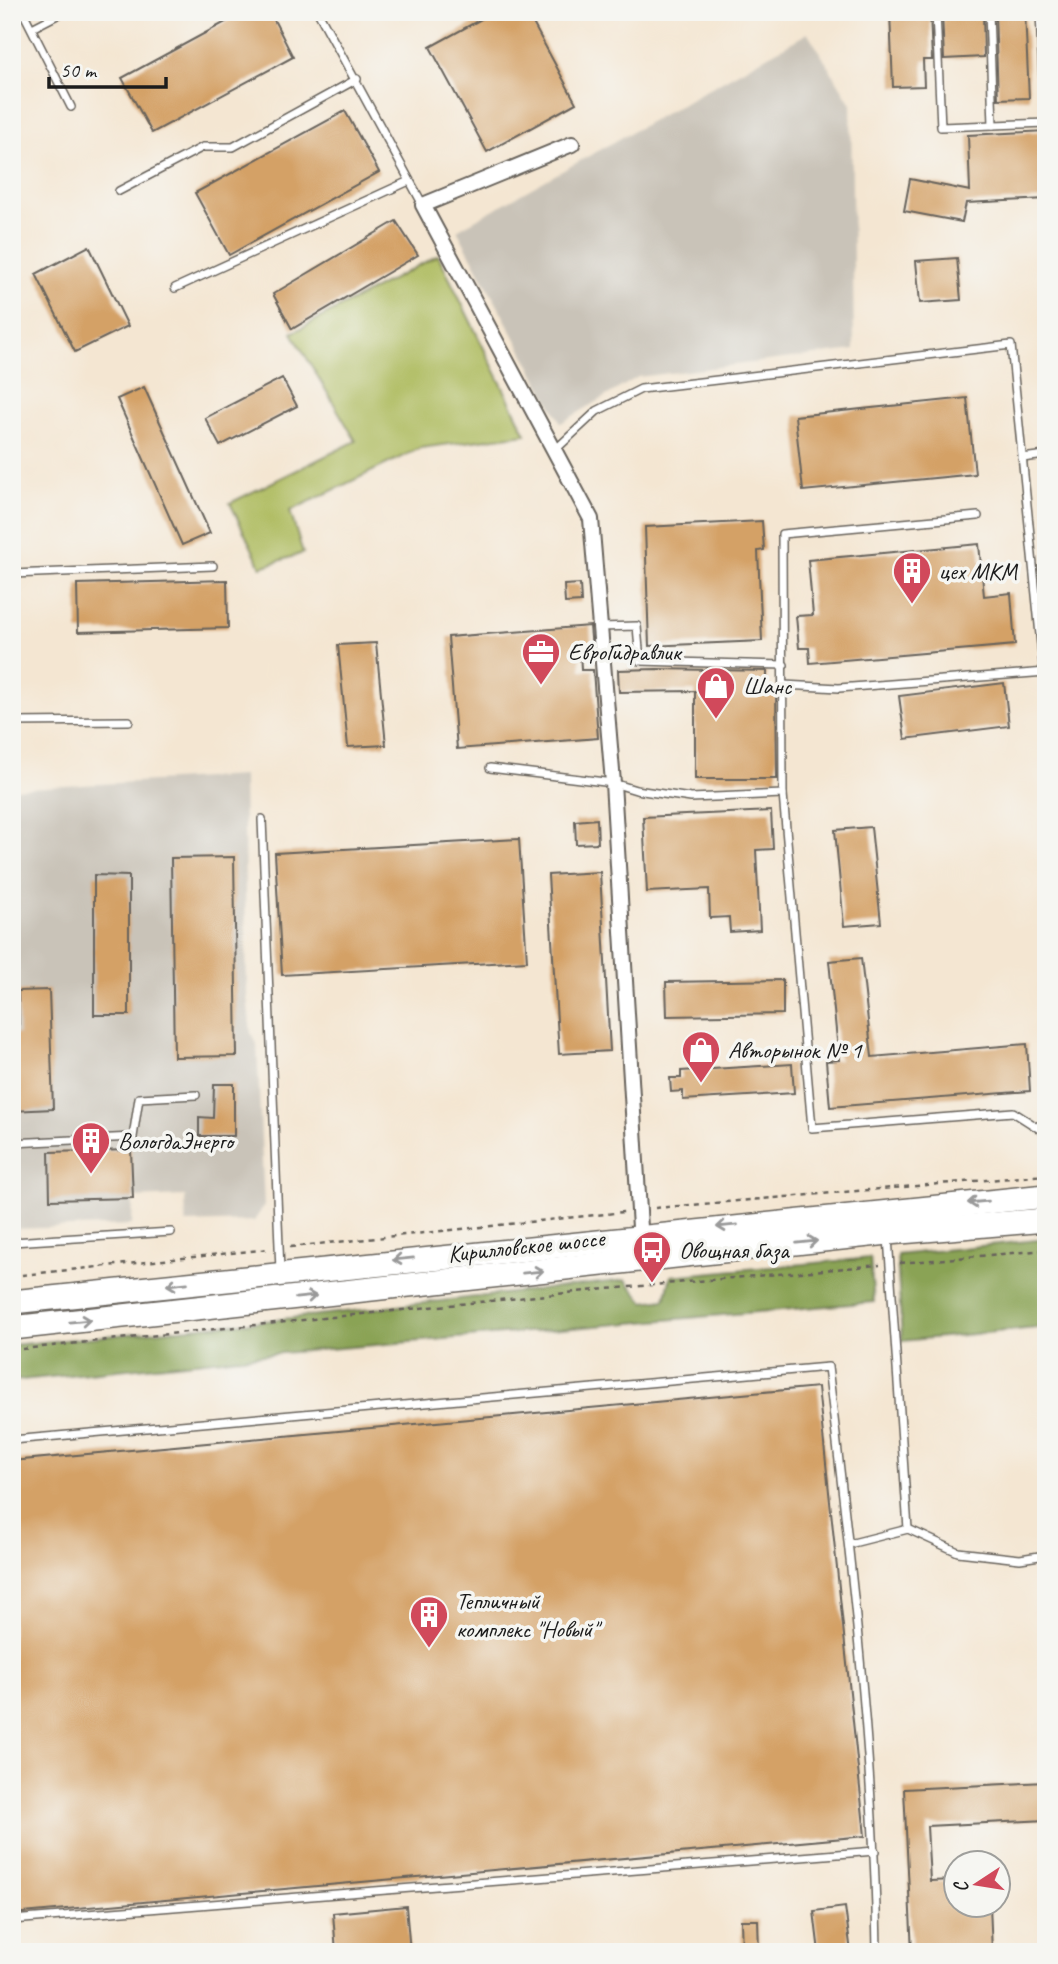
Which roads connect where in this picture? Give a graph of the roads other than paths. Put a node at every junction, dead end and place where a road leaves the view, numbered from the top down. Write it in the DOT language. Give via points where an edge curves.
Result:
graph roads {
  1 [pos="23,12"];
  2 [pos="63,12"];
  3 [pos="318,12"];
  4 [pos="936,12"];
  5 [pos="989,12"];
  6 [pos="1041,12"];
  7 [pos="32,28"];
  8 [pos="357,79"];
  9 [pos="71,107"];
  10 [pos="1045,123"];
  11 [pos="993,125"];
  12 [pos="572,144"];
  13 [pos="409,181"];
  14 [pos="119,191"];
  15 [pos="423,205"];
  16 [pos="175,288"];
  17 [pos="554,451"];
  18 [pos="1046,456"];
  19 [pos="1022,458"];
  20 [pos="978,516"];
  21 [pos="213,566"];
  22 [pos="12,574"];
  23 [pos="599,627"];
  24 [pos="784,665"];
  25 [pos="1045,672"];
  26 [pos="785,685"];
  27 [pos="1046,695"];
  28 [pos="129,721"];
  29 [pos="12,722"];
  30 [pos="490,768"];
  31 [pos="613,783"];
  32 [pos="783,794"];
  33 [pos="262,819"];
  34 [pos="196,1095"];
  35 [pos="1046,1133"];
  36 [pos="12,1143"];
  37 [pos="1046,1196"];
  38 [pos="1046,1220"];
  39 [pos="171,1232"];
  40 [pos="888,1233"];
  41 [pos="640,1235"];
  42 [pos="12,1242"];
  43 [pos="643,1260"];
  44 [pos="280,1272"];
  45 [pos="12,1301"];
  46 [pos="12,1328"];
  47 [pos="12,1440"];
  48 [pos="908,1529"];
  49 [pos="849,1544"];
  50 [pos="1046,1556"];
  51 [pos="876,1851"];
  52 [pos="12,1920"];
  53 [pos="877,1952"];
  1 -- 7 [label="lane"];
  2 -- 7 [label="lane"];
  3 -- 8 [label="lane"];
  4 -- 11 [label="lane" via="941,127"];
  5 -- 11 [label="lane"];
  6 -- 10 [label="lane"];
  7 -- 9 [label="lane"];
  8 -- 13 [label="lane"];
  8 -- 14 [label="lane" via="233,147 203,147"];
  10 -- 11 [label="lane"];
  12 -- 15 [label="street"];
  13 -- 15 [label="lane"];
  13 -- 16 [label="lane"];
  15 -- 17 [label="street"];
  17 -- 19 [label="lane" via="597,411 641,389 1011,345"];
  17 -- 23 [label="street" via="591,519"];
  18 -- 19 [label="lane"];
  19 -- 25 [label="lane"];
  20 -- 24 [label="lane" via="782,534"];
  21 -- 22 [label="lane"];
  23 -- 24 [label="lane" via="637,626 640,661"];
  23 -- 31 [label="street"];
  24 -- 26 [label="lane"];
  25 -- 26 [label="lane" via="839,688"];
  25 -- 27 [label="lane"];
  26 -- 32 [label="lane"];
  28 -- 29 [label="lane"];
  30 -- 31 [label="lane"];
  31 -- 32 [label="lane" via="691,798"];
  31 -- 41 [label="street"];
  32 -- 35 [label="lane" via="812,1128 1013,1112"];
  33 -- 44 [label="lane"];
  34 -- 36 [label="lane" via="139,1098 133,1137"];
  37 -- 41 [label="main road, Кирилловское шоссе, one-way"];
  38 -- 40 [label="main road, Кирилловское шоссе"];
  39 -- 42 [label="lane"];
  43 -- 40 [label="main road, Кирилловское шоссе, one-way"];
  40 -- 48 [label="lane"];
  41 -- 43 [label="street"];
  41 -- 44 [label="main road, Кирилловское шоссе, one-way"];
  46 -- 43 [label="main road, Кирилловское шоссе, one-way"];
  44 -- 45 [label="main road, Кирилловское шоссе, one-way"];
  47 -- 49 [label="lane" via="828,1367"];
  48 -- 49 [label="lane"];
  48 -- 50 [label="lane" via="958,1552 1020,1559"];
  49 -- 51 [label="lane"];
  51 -- 52 [label="lane"];
  51 -- 53 [label="lane"];
}
